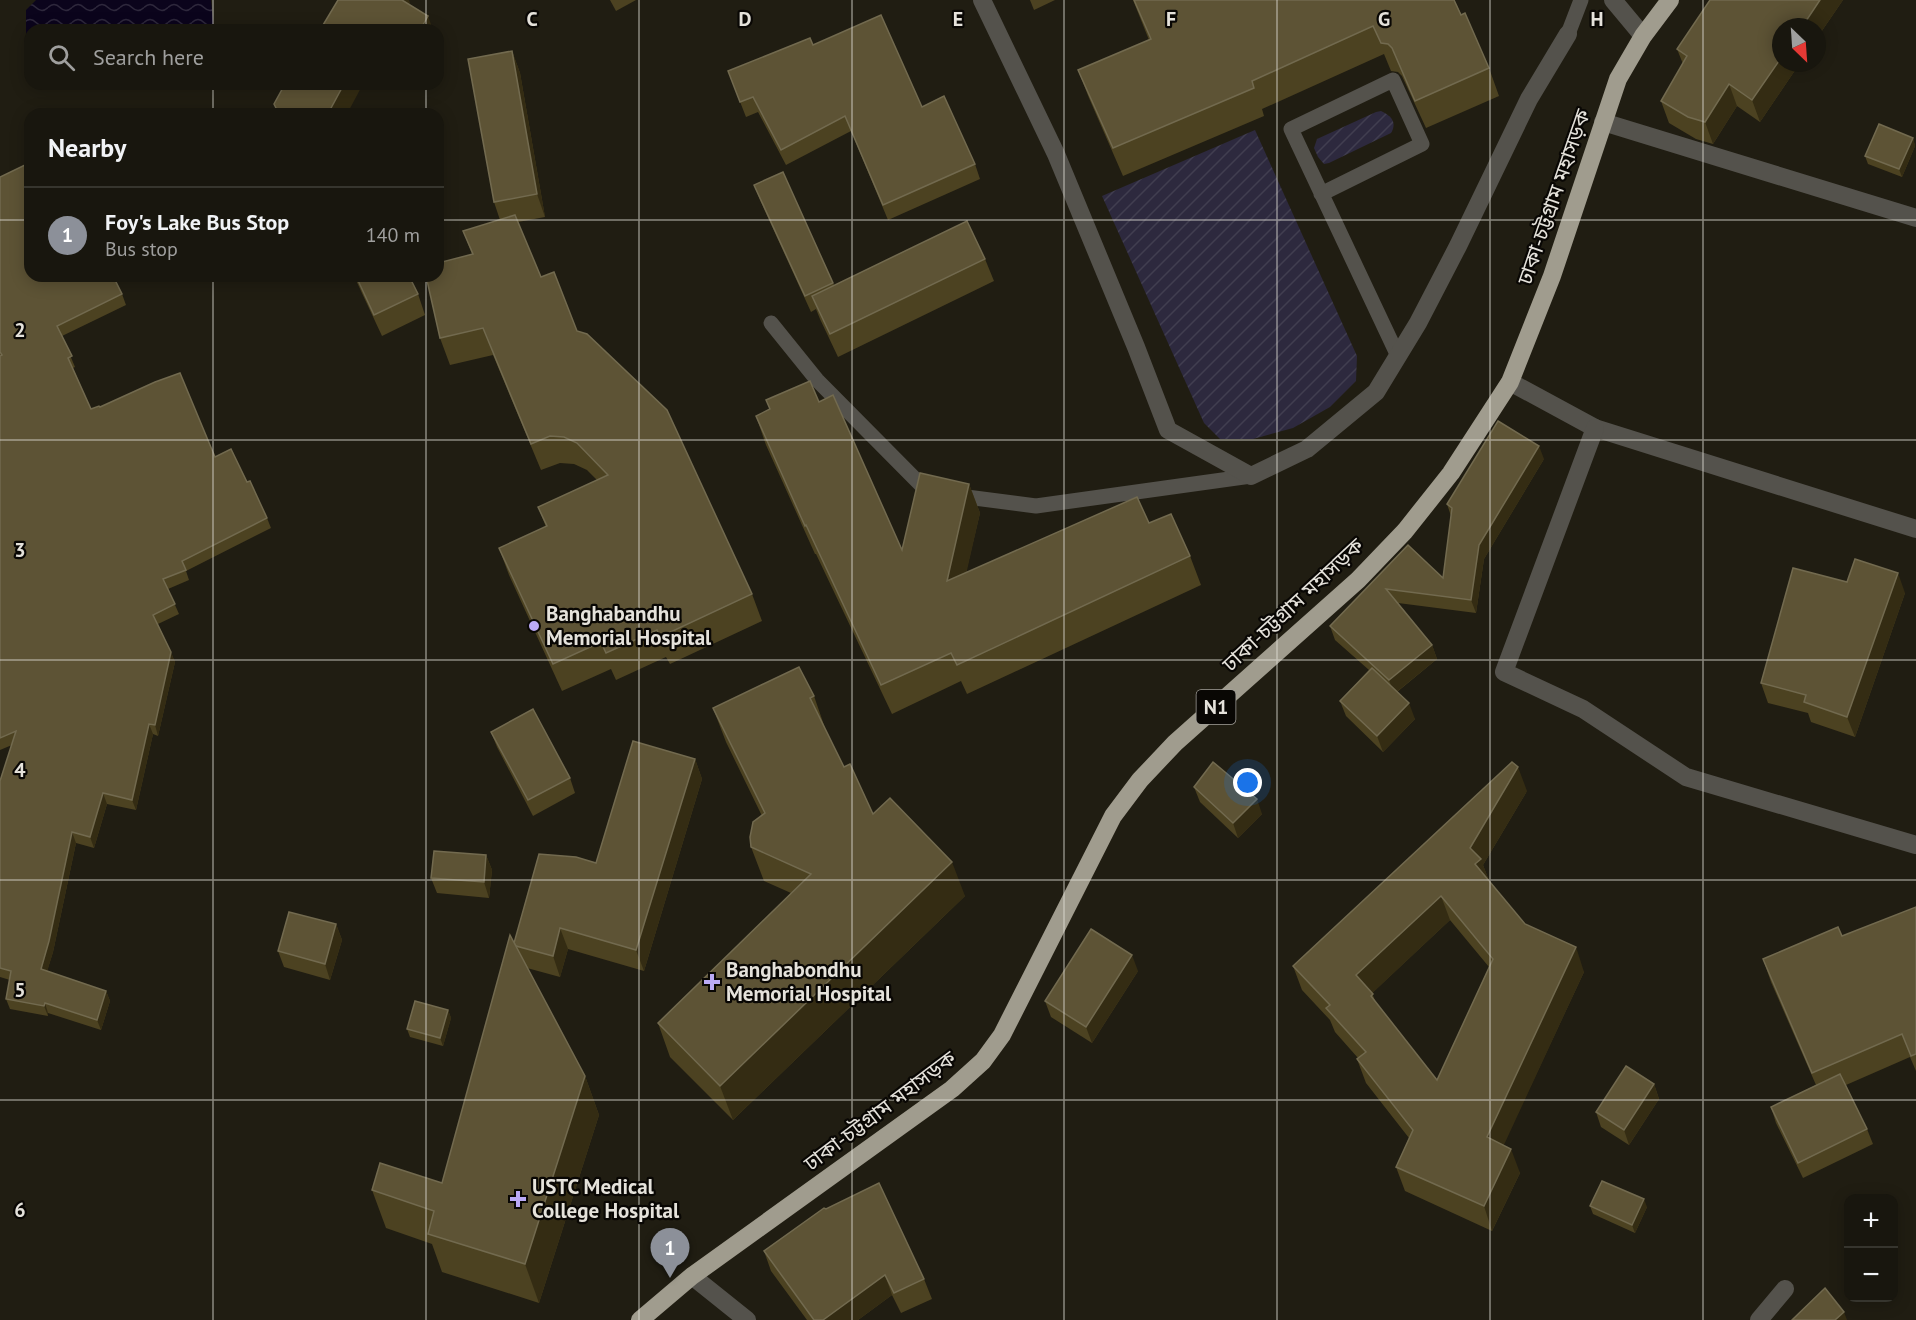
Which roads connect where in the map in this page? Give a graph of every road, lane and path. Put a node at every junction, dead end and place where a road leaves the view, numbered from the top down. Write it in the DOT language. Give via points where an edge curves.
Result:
graph roads {
  1 [pos="982,0"];
  2 [pos="1581,0"];
  3 [pos="1613,0"];
  4 [pos="1670,0"];
  5 [pos="1568,34"];
  6 [pos="1642,36"];
  7 [pos="1603,122"];
  8 [pos="1321,194"];
  9 [pos="1916,218"];
  10 [pos="771,323"];
  11 [pos="1398,356"];
  12 [pos="1510,382"];
  13 [pos="1595,428"];
  14 [pos="1251,476"];
  15 [pos="1916,530"];
  16 [pos="1916,844"];
  17 [pos="692,1276"];
  18 [pos="1785,1289"];
  19 [pos="643,1319"];
  20 [pos="747,1320"];
  21 [pos="1759,1320"];
  1 -- 14 [label="street" via="1056,154 1168,430"];
  2 -- 5 [label="lane"];
  3 -- 6 [label="street"];
  4 -- 6 [label="highway, ঢাকা-চট্টগ্রাম মহাসড়ক / N1"];
  5 -- 11 [label="street" via="1529,99 1458,246"];
  6 -- 7 [label="highway, ঢাকা-চট্টগ্রাম মহাসড়ক / N1" via="1618,79"];
  7 -- 9 [label="street"];
  7 -- 12 [label="highway, ঢাকা-চট্টগ্রাম মহাসড়ক / N1" via="1552,276"];
  8 -- 8 [label="lane" via="1291,129 1393,80 1422,144"];
  8 -- 11 [label="lane"];
  10 -- 14 [label="lane" via="817,380 928,492 1036,506"];
  11 -- 14 [label="street" via="1376,392 1307,449"];
  12 -- 13 [label="street"];
  12 -- 17 [label="highway, ঢাকা-চট্টগ্রাম মহাসড়ক / N1" via="1451,473 1405,531 1358,580 1175,743 1140,780 1113,816 1002,1035 983,1060 952,1089"];
  13 -- 15 [label="street"];
  13 -- 16 [label="street" via="1504,672 1583,709 1686,777"];
  17 -- 19 [label="highway, ঢাকা-চট্টগ্রাম মহাসড়ক / N1"];
  17 -- 20 [label="street"];
  18 -- 21 [label="street"];
}
